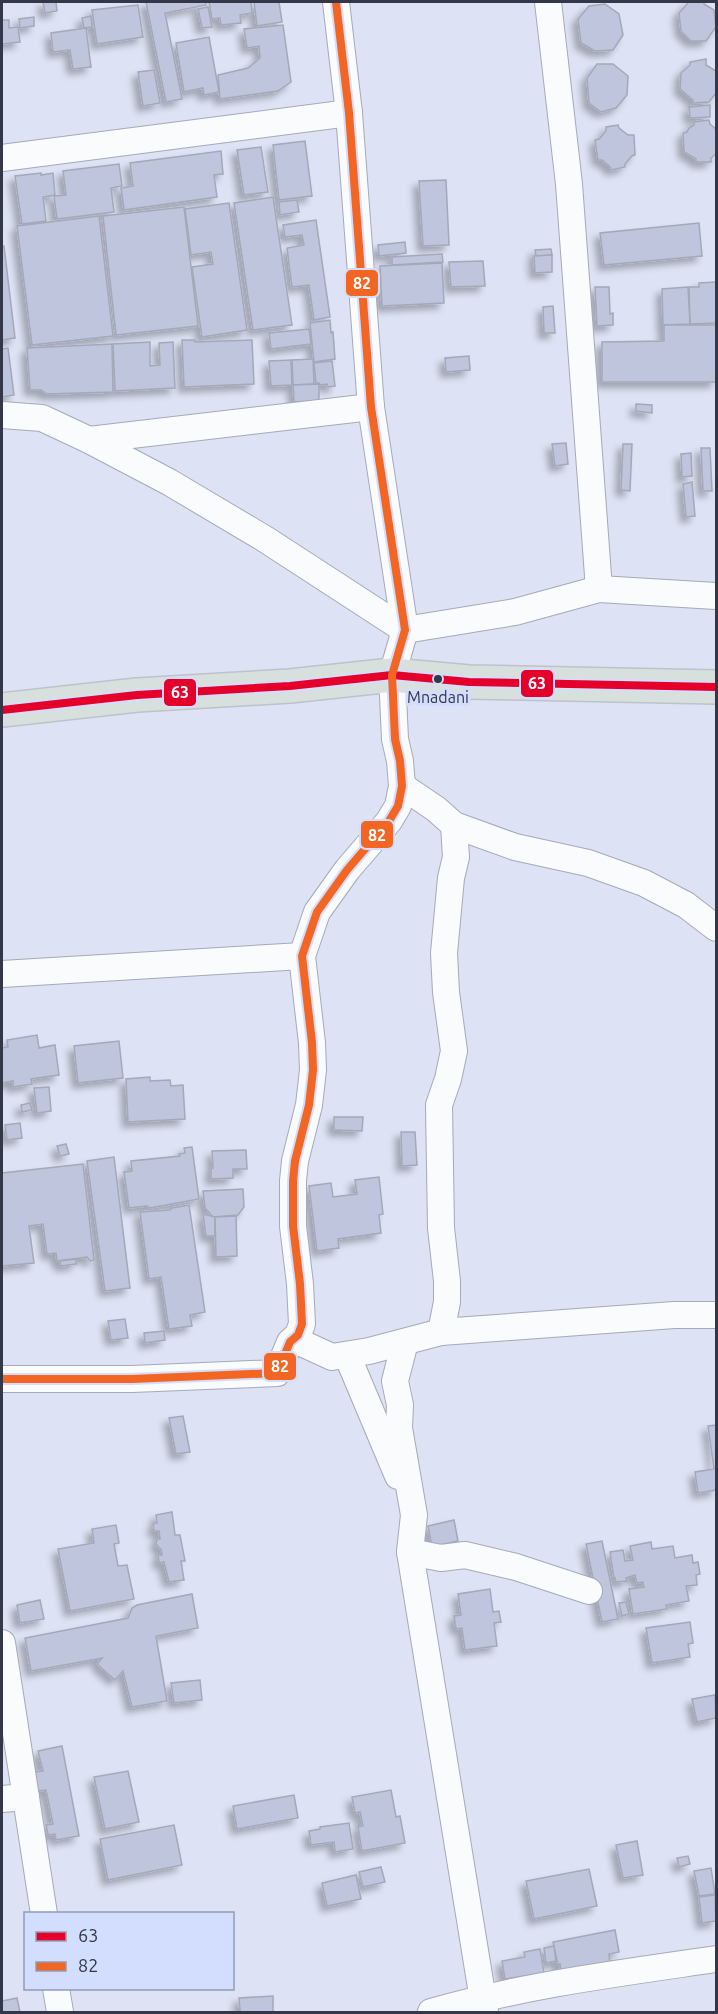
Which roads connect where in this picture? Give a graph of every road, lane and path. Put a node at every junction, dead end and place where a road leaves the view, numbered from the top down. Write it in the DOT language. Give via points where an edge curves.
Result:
graph roads {
  1 [pos="336,2"];
  2 [pos="548,2"];
  3 [pos="349,113"];
  4 [pos="2,158"];
  5 [pos="371,407"];
  6 [pos="2,415"];
  7 [pos="89,440"];
  8 [pos="599,589"];
  9 [pos="717,596"];
  10 [pos="405,630"];
  11 [pos="392,675"];
  12 [pos="717,687"];
  13 [pos="2,710"];
  14 [pos="402,786"];
  15 [pos="454,825"];
  16 [pos="717,928"];
  17 [pos="302,956"];
  18 [pos="2,974"];
  19 [pos="717,1315"];
  20 [pos="441,1332"];
  21 [pos="295,1340"];
  22 [pos="405,1342"];
  23 [pos="347,1355"];
  24 [pos="2,1378"];
  25 [pos="414,1515"];
  26 [pos="410,1552"];
  27 [pos="589,1591"];
  28 [pos="2,1643"];
  29 [pos="14,1798"];
  30 [pos="43,1912"];
  31 [pos="717,1959"];
  32 [pos="56,1990"];
  33 [pos="484,2005"];
  34 [pos="60,2013"];
  35 [pos="431,2013"];
  1 -- 3 [label="street"];
  2 -- 8 [label="street" via="569,184"];
  3 -- 4 [label="street"];
  3 -- 5 [label="street"];
  5 -- 7 [label="street"];
  5 -- 10 [label="street"];
  6 -- 7 [label="street" via="42,418"];
  7 -- 10 [label="street" via="266,539"];
  8 -- 9 [label="street"];
  8 -- 10 [label="street" via="515,612"];
  10 -- 11 [label="street"];
  11 -- 12 [label="highway" via="469,682"];
  11 -- 13 [label="highway"];
  11 -- 14 [label="street"];
  14 -- 15 [label="street"];
  14 -- 17 [label="street" via="398,806 389,821 317,912"];
  15 -- 16 [label="street" via="515,847 588,863 644,883 686,905"];
  15 -- 20 [label="street" via="456,857 444,953 454,1051 439,1105 441,1228 447,1281"];
  17 -- 18 [label="street"];
  17 -- 21 [label="street" via="313,1070 293,1181 302,1324"];
  19 -- 20 [label="street"];
  20 -- 22 [label="street"];
  21 -- 23 [label="street" via="333,1357"];
  21 -- 24 [label="street" via="290,1342 277,1373 132,1379"];
  22 -- 23 [label="street"];
  22 -- 25 [label="street" via="395,1381"];
  23 -- 25 [label="street"];
  25 -- 26 [label="street"];
  26 -- 27 [label="street" via="441,1558 465,1555"];
  26 -- 33 [label="street"];
  28 -- 29 [label="street"];
  29 -- 30 [label="street"];
  31 -- 33 [label="street" via="583,1978"];
  32 -- 34 [label="street"];
  33 -- 35 [label="street"];
}
